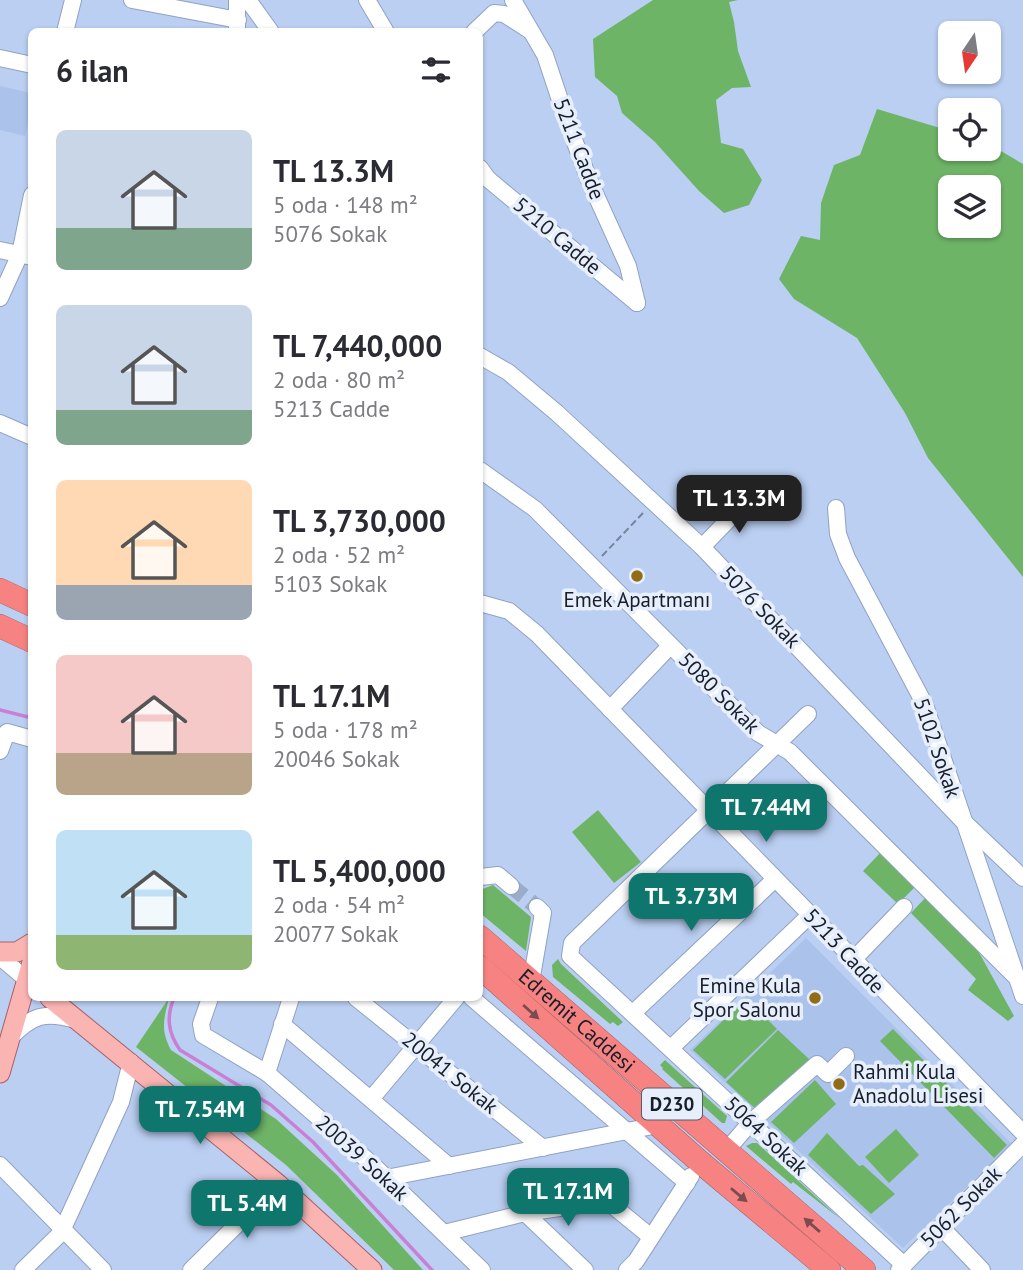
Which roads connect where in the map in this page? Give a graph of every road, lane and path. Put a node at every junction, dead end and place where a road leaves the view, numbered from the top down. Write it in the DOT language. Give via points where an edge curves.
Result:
graph roads {
  1 [pos="73,0"];
  2 [pos="132,0"];
  3 [pos="237,0"];
  4 [pos="248,0"];
  5 [pos="367,0"];
  6 [pos="513,0"];
  7 [pos="237,26"];
  8 [pos="66,28"];
  9 [pos="268,28"];
  10 [pos="384,28"];
  11 [pos="478,28"];
  12 [pos="531,32"];
  13 [pos="0,58"];
  14 [pos="28,64"];
  15 [pos="483,172"];
  16 [pos="28,235"];
  17 [pos="0,250"];
  18 [pos="26,255"];
  19 [pos="0,298"];
  20 [pos="637,303"];
  21 [pos="483,358"];
  22 [pos="0,423"];
  23 [pos="28,435"];
  24 [pos="483,472"];
  25 [pos="735,502"];
  26 [pos="654,503"];
  27 [pos="836,508"];
  28 [pos="702,547"];
  29 [pos="602,556"];
  30 [pos="0,590"];
  31 [pos="28,603"];
  32 [pos="483,604"];
  33 [pos="0,626"];
  34 [pos="28,639"];
  35 [pos="670,646"];
  36 [pos="610,709"];
  37 [pos="808,714"];
  38 [pos="28,738"];
  39 [pos="777,745"];
  40 [pos="0,751"];
  41 [pos="710,811"];
  42 [pos="962,820"];
  43 [pos="483,877"];
  44 [pos="1023,878"];
  45 [pos="775,879"];
  46 [pos="511,886"];
  47 [pos="537,907"];
  48 [pos="904,907"];
  49 [pos="810,915"];
  50 [pos="483,940"];
  51 [pos="28,945"];
  52 [pos="0,954"];
  53 [pos="854,959"];
  54 [pos="483,972"];
  55 [pos="28,973"];
  56 [pos="1016,977"];
  57 [pos="28,980"];
  58 [pos="531,982"];
  59 [pos="1023,996"];
  60 [pos="54,1001"];
  61 [pos="209,1001"];
  62 [pos="290,1001"];
  63 [pos="360,1001"];
  64 [pos="453,1001"];
  65 [pos="476,1001"];
  66 [pos="633,1013"];
  67 [pos="80,1022"];
  68 [pos="282,1024"];
  69 [pos="10,1038"];
  70 [pos="416,1045"];
  71 [pos="671,1048"];
  72 [pos="846,1056"];
  73 [pos="131,1062"];
  74 [pos="0,1073"];
  75 [pos="267,1073"];
  76 [pos="371,1099"];
  77 [pos="751,1122"];
  78 [pos="658,1125"];
  79 [pos="628,1131"];
  80 [pos="1023,1133"];
  81 [pos="1023,1144"];
  82 [pos="544,1148"];
  83 [pos="726,1151"];
  84 [pos="701,1163"];
  85 [pos="0,1166"];
  86 [pos="449,1166"];
  87 [pos="386,1178"];
  88 [pos="687,1183"];
  89 [pos="278,1184"];
  90 [pos="525,1213"];
  91 [pos="941,1227"];
  92 [pos="63,1229"];
  93 [pos="444,1233"];
  94 [pos="651,1237"];
  95 [pos="818,1266"];
  96 [pos="902,1268"];
  97 [pos="23,1270"];
  98 [pos="103,1270"];
  99 [pos="191,1270"];
  100 [pos="372,1270"];
  101 [pos="482,1270"];
  102 [pos="585,1270"];
  103 [pos="627,1270"];
  104 [pos="864,1270"];
  105 [pos="982,1270"];
  1 -- 8 [label="street"];
  2 -- 7 [label="street"];
  3 -- 7 [label="street"];
  4 -- 9 [label="street"];
  5 -- 10 [label="street"];
  6 -- 12 [label="street, 5211 Cadde"];
  11 -- 12 [label="street" via="494,13 504,14"];
  12 -- 20 [label="street, 5211 Cadde" via="545,55 589,180 628,266"];
  13 -- 14 [label="street"];
  15 -- 20 [label="street, 5210 Cadde"];
  16 -- 18 [label="street"];
  17 -- 18 [label="street"];
  18 -- 19 [label="street"];
  21 -- 26 [label="street, 5076 Sokak" via="508,372 557,413"];
  22 -- 23 [label="street"];
  24 -- 35 [label="street, 5080 Sokak" via="535,509"];
  25 -- 28 [label="street" via="733,515"];
  26 -- 28 [label="street, 5076 Sokak"];
  26 -- 29 [label="path"];
  27 -- 42 [label="street, 5102 Sokak" via="838,534 848,558 925,705"];
  28 -- 42 [label="street, 5076 Sokak"];
  30 -- 31 [label="highway"];
  32 -- 36 [label="street, 5213 Cadde" via="509,611 537,634"];
  33 -- 34 [label="highway"];
  35 -- 36 [label="street"];
  35 -- 39 [label="street, 5080 Sokak" via="758,733"];
  36 -- 41 [label="street, 5213 Cadde"];
  37 -- 39 [label="street"];
  38 -- 40 [label="street" via="7,732"];
  39 -- 41 [label="street"];
  39 -- 56 [label="street, 5080 Sokak" via="790,752"];
  41 -- 45 [label="street, 5213 Cadde"];
  41 -- 66 [label="street, 5064 Sokak" via="570,948 570,956"];
  42 -- 44 [label="street, 5076 Sokak"];
  42 -- 56 [label="street, 5102 Sokak"];
  43 -- 46 [label="street" via="498,875"];
  45 -- 49 [label="street, 5213 Cadde"];
  45 -- 66 [label="street"];
  47 -- 58 [label="street" via="543,913"];
  48 -- 53 [label="street"];
  49 -- 53 [label="street, 5213 Cadde"];
  49 -- 71 [label="street"];
  50 -- 58 [label="highway, Edremit Caddesi / D230"];
  51 -- 52 [label="main road"];
  52 -- 55 [label="street"];
  53 -- 80 [label="street, 5213 Cadde"];
  54 -- 78 [label="highway, Edremit Caddesi / D230, one-way"];
  56 -- 59 [label="street, 5102 Sokak"];
  57 -- 69 [label="main road"];
  58 -- 83 [label="highway, Edremit Caddesi / D230"];
  60 -- 67 [label="main road"];
  61 -- 75 [label="street, 20039 Sokak" via="200,1028 203,1035"];
  62 -- 68 [label="street"];
  63 -- 70 [label="street, 20041 Sokak"];
  64 -- 70 [label="street"];
  65 -- 79 [label="street"];
  66 -- 71 [label="street, 5064 Sokak"];
  67 -- 69 [label="street" via="41,1016"];
  67 -- 73 [label="main road"];
  68 -- 75 [label="street"];
  68 -- 76 [label="street"];
  69 -- 74 [label="main road"];
  70 -- 76 [label="street"];
  70 -- 82 [label="street, 20041 Sokak"];
  71 -- 77 [label="street, 5064 Sokak"];
  72 -- 77 [label="street" via="828,1074 817,1064"];
  73 -- 89 [label="main road"];
  73 -- 92 [label="street" via="121,1102"];
  75 -- 87 [label="street, 20039 Sokak"];
  76 -- 86 [label="street"];
  77 -- 83 [label="street"];
  77 -- 96 [label="street, 5064 Sokak"];
  78 -- 79 [label="street"];
  78 -- 84 [label="highway, Edremit Caddesi / D230"];
  79 -- 82 [label="street"];
  79 -- 88 [label="street"];
  81 -- 91 [label="street, 5062 Sokak"];
  82 -- 86 [label="street"];
  104 -- 83 [label="highway, Edremit Caddesi / D230, one-way"];
  84 -- 88 [label="street"];
  84 -- 95 [label="highway, Edremit Caddesi / D230, one-way"];
  85 -- 92 [label="street"];
  86 -- 87 [label="street"];
  87 -- 93 [label="street, 20039 Sokak"];
  88 -- 94 [label="street"];
  89 -- 99 [label="street"];
  89 -- 100 [label="main road"];
  90 -- 93 [label="street"];
  90 -- 94 [label="street" via="607,1202"];
  90 -- 102 [label="street"];
  91 -- 96 [label="street, 5062 Sokak"];
  91 -- 105 [label="street"];
  92 -- 97 [label="street"];
  92 -- 98 [label="street"];
  93 -- 101 [label="street, 20039 Sokak"];
  94 -- 103 [label="street"];
}
